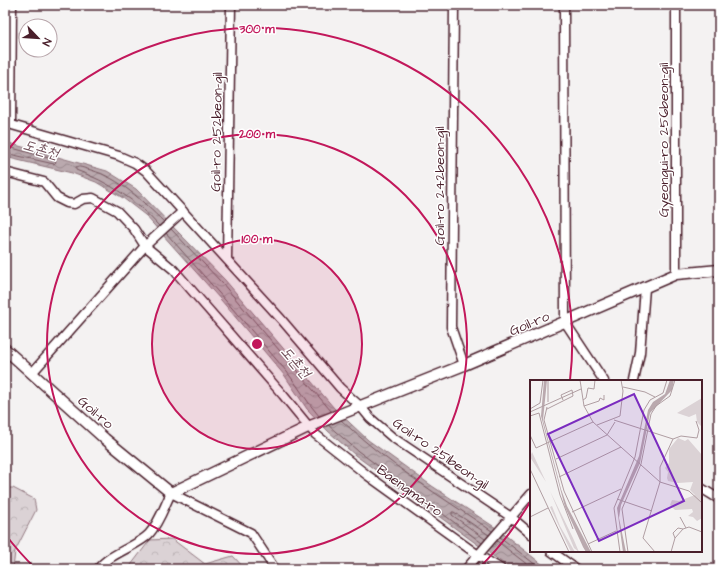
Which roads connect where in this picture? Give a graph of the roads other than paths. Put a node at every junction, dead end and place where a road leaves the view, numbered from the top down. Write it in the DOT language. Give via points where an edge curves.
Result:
graph roads {
  1 [pos="12,5"];
  2 [pos="231,5"];
  3 [pos="454,5"];
  4 [pos="564,5"];
  5 [pos="676,5"];
  6 [pos="8,124"];
  7 [pos="5,172"];
  8 [pos="183,211"];
  9 [pos="147,244"];
  10 [pos="227,259"];
  11 [pos="719,270"];
  12 [pos="676,274"];
  13 [pos="645,288"];
  14 [pos="565,322"];
  15 [pos="5,349"];
  16 [pos="464,366"];
  17 [pos="32,373"];
  18 [pos="603,380"];
  19 [pos="634,380"];
  20 [pos="356,408"];
  21 [pos="312,425"];
  22 [pos="702,489"];
  23 [pos="171,493"];
  24 [pos="530,495"];
  25 [pos="719,499"];
  26 [pos="511,516"];
  27 [pos="530,533"];
  28 [pos="552,552"];
  29 [pos="479,554"];
  30 [pos="98,569"];
  31 [pos="275,569"];
  32 [pos="466,569"];
  33 [pos="501,569"];
  34 [pos="576,569"];
  1 -- 6 [label="street"];
  2 -- 10 [label="street, Goil-ro 252beon-gil"];
  3 -- 16 [label="street, Goil-ro 242beon-gil" via="451,327"];
  4 -- 14 [label="street"];
  5 -- 12 [label="street, Gyeongui-ro 256beon-gil"];
  6 -- 8 [label="street" via="135,163 146,171"];
  7 -- 9 [label="street, Baengma-ro" via="44,182 57,198 67,203 74,204 83,199 93,198 117,210"];
  8 -- 9 [label="street"];
  8 -- 10 [label="street"];
  9 -- 17 [label="street"];
  9 -- 21 [label="street, Baengma-ro" via="174,270"];
  10 -- 20 [label="street"];
  11 -- 12 [label="street, Goil-ro"];
  12 -- 13 [label="street, Goil-ro"];
  13 -- 14 [label="street, Goil-ro"];
  13 -- 19 [label="street" via="640,353"];
  14 -- 16 [label="street, Goil-ro"];
  14 -- 18 [label="street"];
  15 -- 17 [label="street, Goil-ro"];
  16 -- 20 [label="street, Goil-ro"];
  17 -- 23 [label="street, Goil-ro" via="105,439"];
  20 -- 21 [label="street, Goil-ro"];
  20 -- 26 [label="street, Goil-ro 251beon-gil" via="392,437"];
  21 -- 23 [label="street"];
  21 -- 29 [label="street, Baengma-ro" via="315,434 367,475"];
  22 -- 25 [label="street"];
  23 -- 30 [label="street" via="148,535"];
  23 -- 31 [label="street, Goil-ro" via="251,533"];
  24 -- 26 [label="street"];
  26 -- 27 [label="street, Goil-ro 251beon-gil"];
  26 -- 29 [label="street"];
  28 -- 34 [label="street"];
  29 -- 32 [label="street"];
  29 -- 33 [label="street, Baengma-ro"];
}
